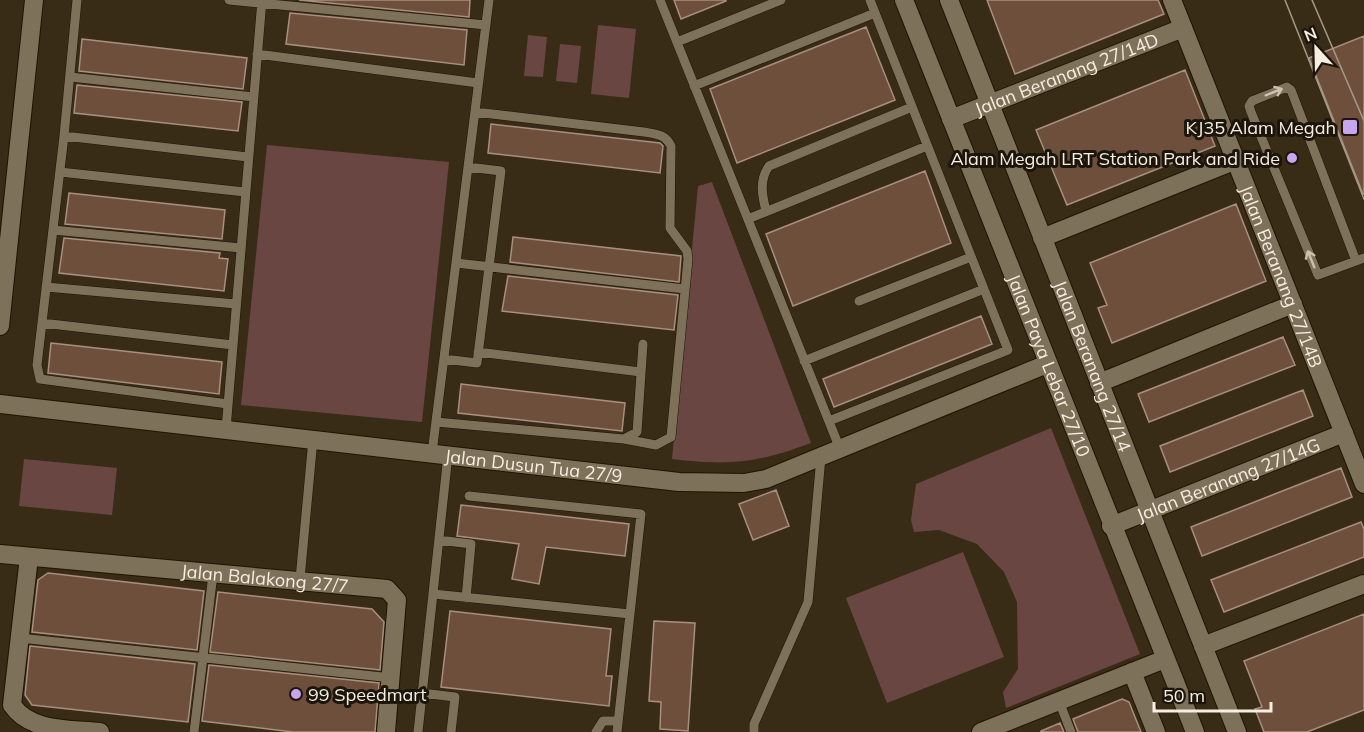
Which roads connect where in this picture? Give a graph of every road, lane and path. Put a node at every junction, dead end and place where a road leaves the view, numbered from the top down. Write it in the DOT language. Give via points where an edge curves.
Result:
graph roads {
  1 [pos="34,0"];
  2 [pos="76,0"];
  3 [pos="229,0"];
  4 [pos="489,0"];
  5 [pos="660,0"];
  6 [pos="781,0"];
  7 [pos="870,0"];
  8 [pos="904,0"];
  9 [pos="949,0"];
  10 [pos="1172,0"];
  11 [pos="261,2"];
  12 [pos="875,13"];
  13 [pos="486,26"];
  14 [pos="1183,28"];
  15 [pos="677,42"];
  16 [pos="257,54"];
  17 [pos="70,77"];
  18 [pos="478,83"];
  19 [pos="694,86"];
  20 [pos="254,97"];
  21 [pos="989,104"];
  22 [pos="912,107"];
  23 [pos="475,112"];
  24 [pos="951,119"];
  25 [pos="64,136"];
  26 [pos="927,146"];
  27 [pos="248,157"];
  28 [pos="1234,161"];
  29 [pos="468,167"];
  30 [pos="60,172"];
  31 [pos="245,192"];
  32 [pos="766,211"];
  33 [pos="748,219"];
  34 [pos="53,230"];
  35 [pos="1042,238"];
  36 [pos="241,248"];
  37 [pos="971,257"];
  38 [pos="1360,259"];
  39 [pos="456,263"];
  40 [pos="489,267"];
  41 [pos="46,287"];
  42 [pos="685,289"];
  43 [pos="984,289"];
  44 [pos="859,301"];
  45 [pos="236,304"];
  46 [pos="1293,304"];
  47 [pos="42,323"];
  48 [pos="0,326"];
  49 [pos="643,344"];
  50 [pos="232,345"];
  51 [pos="478,352"];
  52 [pos="444,359"];
  53 [pos="804,361"];
  54 [pos="1047,364"];
  55 [pos="641,372"];
  56 [pos="1099,383"];
  57 [pos="0,404"];
  58 [pos="228,404"];
  59 [pos="829,421"];
  60 [pos="436,422"];
  61 [pos="226,429"];
  62 [pos="1344,433"];
  63 [pos="313,439"];
  64 [pos="624,439"];
  65 [pos="840,449"];
  66 [pos="440,454"];
  67 [pos="821,457"];
  68 [pos="1364,484"];
  69 [pos="469,496"];
  70 [pos="1149,511"];
  71 [pos="1111,526"];
  72 [pos="438,540"];
  73 [pos="0,554"];
  74 [pos="29,557"];
  75 [pos="213,574"];
  76 [pos="300,579"];
  77 [pos="1364,584"];
  78 [pos="433,594"];
  79 [pos="466,598"];
  80 [pos="630,614"];
  81 [pos="20,638"];
  82 [pos="1203,646"];
  83 [pos="204,658"];
  84 [pos="1165,659"];
  85 [pos="1132,672"];
  86 [pos="392,678"];
  87 [pos="422,693"];
  88 [pos="1059,701"];
  89 [pos="618,721"];
  90 [pos="387,729"];
  91 [pos="985,731"];
  92 [pos="100,732"];
  93 [pos="194,732"];
  94 [pos="418,732"];
  95 [pos="451,732"];
  96 [pos="596,732"];
  97 [pos="617,732"];
  98 [pos="754,732"];
  99 [pos="1071,732"];
  100 [pos="1156,732"];
  101 [pos="1195,732"];
  102 [pos="1237,732"];
  1 -- 48 [label="street"];
  2 -- 17 [label="lane"];
  3 -- 11 [label="lane"];
  4 -- 13 [label="lane"];
  5 -- 15 [label="lane"];
  6 -- 15 [label="lane"];
  7 -- 12 [label="lane"];
  8 -- 24 [label="street, Jalan Paya Lebar 27/10"];
  9 -- 21 [label="street, Jalan Beranang 27/14"];
  10 -- 14 [label="street, Jalan Beranang 27/14B"];
  11 -- 13 [label="lane"];
  11 -- 16 [label="lane"];
  12 -- 19 [label="lane"];
  12 -- 22 [label="lane"];
  13 -- 18 [label="lane"];
  14 -- 21 [label="street, Jalan Beranang 27/14D"];
  14 -- 28 [label="street, Jalan Beranang 27/14B"];
  15 -- 19 [label="lane"];
  16 -- 18 [label="lane"];
  16 -- 20 [label="lane"];
  17 -- 20 [label="lane"];
  17 -- 25 [label="lane"];
  18 -- 23 [label="lane"];
  19 -- 33 [label="lane"];
  20 -- 27 [label="lane"];
  21 -- 24 [label="street, Jalan Beranang 27/14D"];
  21 -- 35 [label="street, Jalan Beranang 27/14"];
  22 -- 26 [label="lane"];
  22 -- 32 [label="lane" via="769,166 762,188"];
  23 -- 29 [label="lane"];
  23 -- 42 [label="lane" via="664,136 671,146 670,228 687,251"];
  24 -- 54 [label="street, Jalan Paya Lebar 27/10"];
  25 -- 27 [label="lane"];
  25 -- 30 [label="lane"];
  26 -- 32 [label="lane"];
  26 -- 37 [label="lane"];
  27 -- 31 [label="lane"];
  28 -- 35 [label="street"];
  28 -- 46 [label="street, Jalan Beranang 27/14B"];
  29 -- 39 [label="lane"];
  29 -- 40 [label="lane" via="501,171"];
  30 -- 31 [label="lane"];
  30 -- 34 [label="lane"];
  31 -- 36 [label="lane"];
  32 -- 33 [label="lane"];
  33 -- 53 [label="lane"];
  34 -- 36 [label="lane"];
  34 -- 41 [label="lane"];
  35 -- 56 [label="street, Jalan Beranang 27/14"];
  36 -- 45 [label="lane"];
  37 -- 43 [label="lane"];
  37 -- 44 [label="lane"];
  38 -- 38 [label="lane, one-way" via="1318,275 1251,112 1252,101 1287,87 1291,90"];
  39 -- 40 [label="lane"];
  39 -- 52 [label="lane"];
  40 -- 42 [label="lane"];
  40 -- 51 [label="lane"];
  41 -- 45 [label="lane"];
  41 -- 47 [label="lane"];
  42 -- 64 [label="lane" via="670,437 656,444"];
  43 -- 53 [label="lane"];
  43 -- 59 [label="lane" via="1008,350"];
  45 -- 50 [label="lane"];
  46 -- 56 [label="street"];
  46 -- 62 [label="street, Jalan Beranang 27/14B"];
  47 -- 50 [label="lane"];
  47 -- 58 [label="lane" via="37,365 40,379"];
  49 -- 55 [label="lane"];
  50 -- 58 [label="lane"];
  51 -- 52 [label="lane" via="477,363"];
  51 -- 55 [label="lane"];
  52 -- 60 [label="lane"];
  53 -- 59 [label="lane"];
  54 -- 65 [label="street, Jalan Dusun Tua 27/9"];
  54 -- 71 [label="street, Jalan Paya Lebar 27/10"];
  55 -- 64 [label="lane" via="637,432"];
  56 -- 70 [label="street, Jalan Beranang 27/14"];
  57 -- 61 [label="street, Jalan Dusun Tua 27/9"];
  58 -- 61 [label="lane"];
  59 -- 65 [label="lane"];
  60 -- 64 [label="lane"];
  60 -- 66 [label="lane"];
  61 -- 63 [label="street, Jalan Dusun Tua 27/9"];
  62 -- 68 [label="street, Jalan Beranang 27/14B"];
  62 -- 70 [label="street, Jalan Beranang 27/14G"];
  63 -- 66 [label="street, Jalan Dusun Tua 27/9"];
  63 -- 76 [label="lane"];
  65 -- 67 [label="street, Jalan Dusun Tua 27/9"];
  66 -- 67 [label="street, Jalan Dusun Tua 27/9" via="713,483 766,479"];
  66 -- 72 [label="lane"];
  67 -- 98 [label="lane" via="808,602 754,724"];
  69 -- 80 [label="lane" via="640,514"];
  70 -- 71 [label="street, Jalan Beranang 27/14G"];
  70 -- 82 [label="street, Jalan Beranang 27/14"];
  71 -- 84 [label="street, Jalan Paya Lebar 27/10"];
  72 -- 78 [label="lane"];
  72 -- 79 [label="lane" via="471,544"];
  73 -- 74 [label="street, Jalan Balakong 27/7"];
  74 -- 75 [label="street, Jalan Balakong 27/7"];
  74 -- 81 [label="street"];
  75 -- 76 [label="street, Jalan Balakong 27/7"];
  75 -- 83 [label="lane"];
  76 -- 86 [label="street, Jalan Balakong 27/7" via="387,589 398,600"];
  77 -- 82 [label="street"];
  78 -- 79 [label="lane"];
  78 -- 87 [label="lane"];
  79 -- 80 [label="lane"];
  80 -- 89 [label="lane"];
  81 -- 83 [label="lane"];
  81 -- 92 [label="street" via="12,705 17,713 33,725"];
  82 -- 102 [label="street, Jalan Beranang 27/14"];
  83 -- 86 [label="lane"];
  83 -- 93 [label="lane"];
  84 -- 85 [label="street"];
  84 -- 101 [label="street, Jalan Paya Lebar 27/10"];
  85 -- 88 [label="street"];
  85 -- 100 [label="street"];
  86 -- 90 [label="street, Jalan Balakong 27/7"];
  87 -- 94 [label="lane"];
  87 -- 95 [label="lane" via="455,697"];
  88 -- 91 [label="street"];
  88 -- 99 [label="lane"];
  89 -- 96 [label="lane" via="603,721"];
  89 -- 97 [label="lane"];
}
